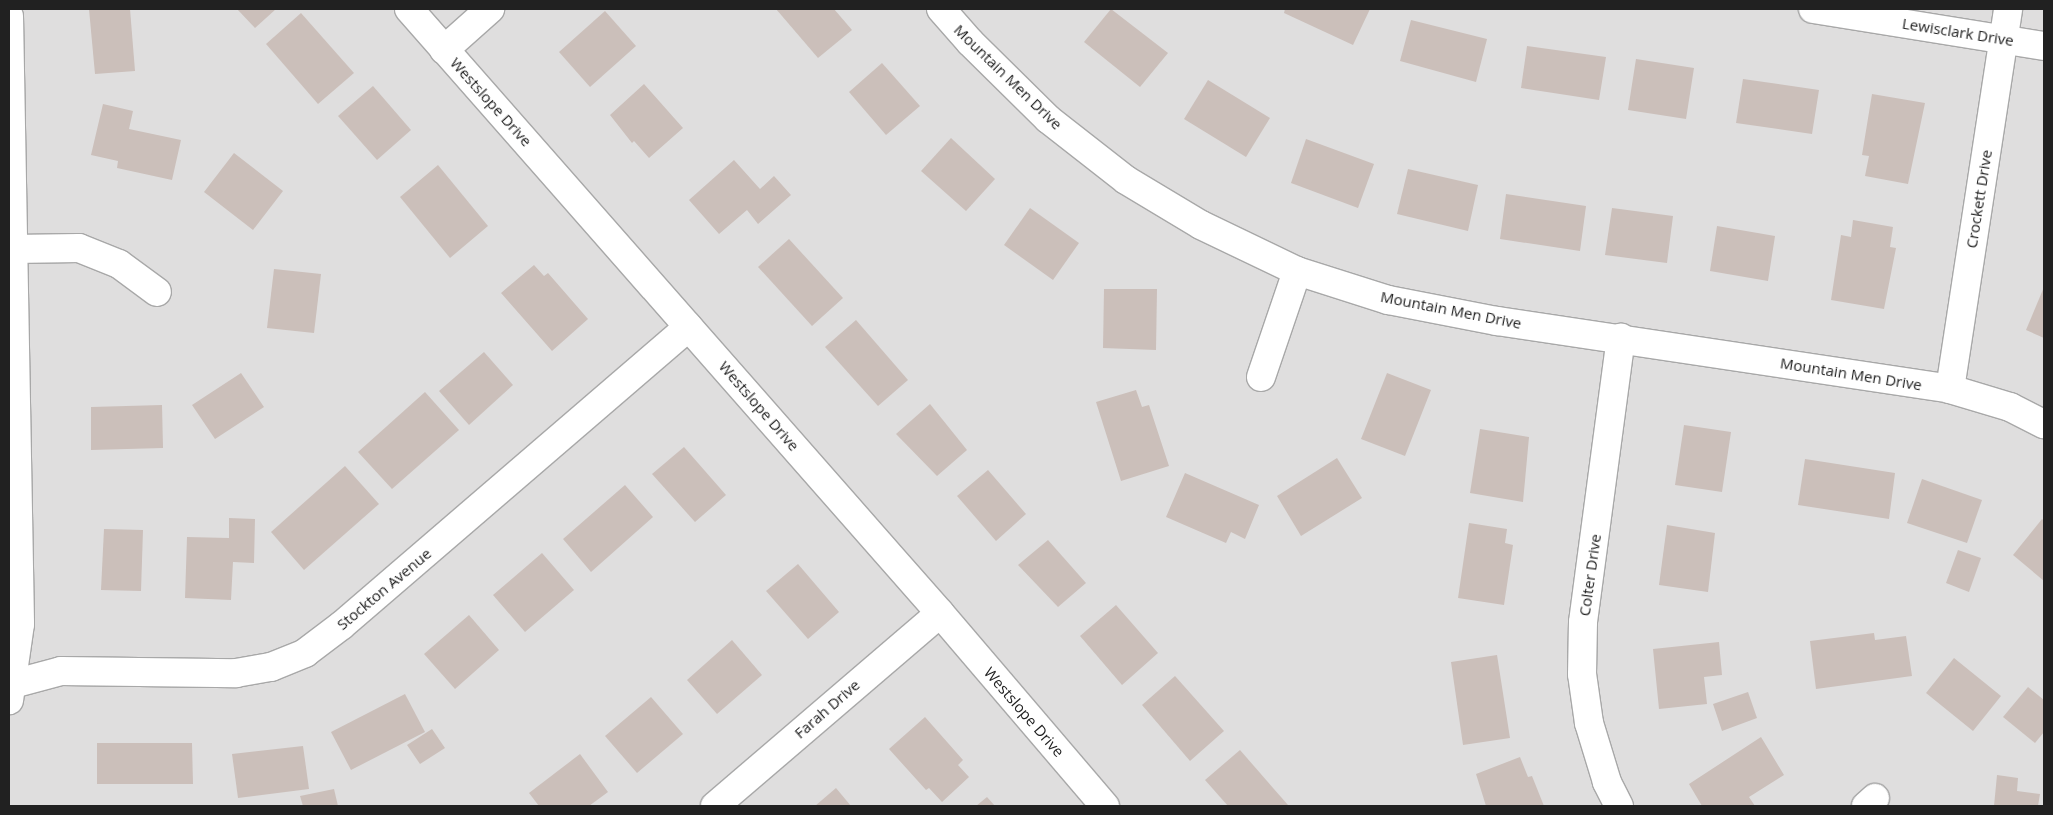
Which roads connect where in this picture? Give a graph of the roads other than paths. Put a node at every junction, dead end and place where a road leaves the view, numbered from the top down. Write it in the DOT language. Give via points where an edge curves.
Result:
graph roads {
  1 [pos="409,9"];
  2 [pos="490,9"];
  3 [pos="941,9"];
  4 [pos="1813,9"];
  5 [pos="2008,9"];
  6 [pos="9,16"];
  7 [pos="2003,39"];
  8 [pos="2044,46"];
  9 [pos="444,50"];
  10 [pos="13,249"];
  11 [pos="1297,271"];
  12 [pos="157,292"];
  13 [pos="689,326"];
  14 [pos="1621,338"];
  15 [pos="1261,376"];
  16 [pos="1950,389"];
  17 [pos="2044,424"];
  18 [pos="940,613"];
  19 [pos="10,690"];
  20 [pos="715,806"];
  21 [pos="1105,806"];
  22 [pos="1619,806"];
  1 -- 9 [label="street, Westslope Drive"];
  2 -- 9 [label="street"];
  3 -- 11 [label="street, Mountain Men Drive" via="1048,119 1126,180 1201,226"];
  4 -- 7 [label="street, Lewisclark Drive"];
  5 -- 7 [label="street, Crockett Drive"];
  6 -- 10 [label="street"];
  7 -- 8 [label="street, Lewisclark Drive"];
  7 -- 16 [label="street, Crockett Drive"];
  9 -- 13 [label="street, Westslope Drive"];
  10 -- 12 [label="street" via="79,248 119,264"];
  10 -- 19 [label="street" via="20,624"];
  11 -- 14 [label="street, Mountain Men Drive" via="1388,300 1497,321"];
  11 -- 15 [label="street"];
  13 -- 18 [label="street, Westslope Drive"];
  13 -- 19 [label="street, Stockton Avenue" via="342,625 305,653 271,667 236,672 60,672"];
  14 -- 16 [label="street, Mountain Men Drive"];
  14 -- 22 [label="street, Colter Drive" via="1583,622 1582,674 1589,723 1607,782"];
  16 -- 17 [label="street, Mountain Men Drive" via="2010,407"];
  18 -- 20 [label="street, Farah Drive"];
  18 -- 21 [label="street, Westslope Drive"];
}
